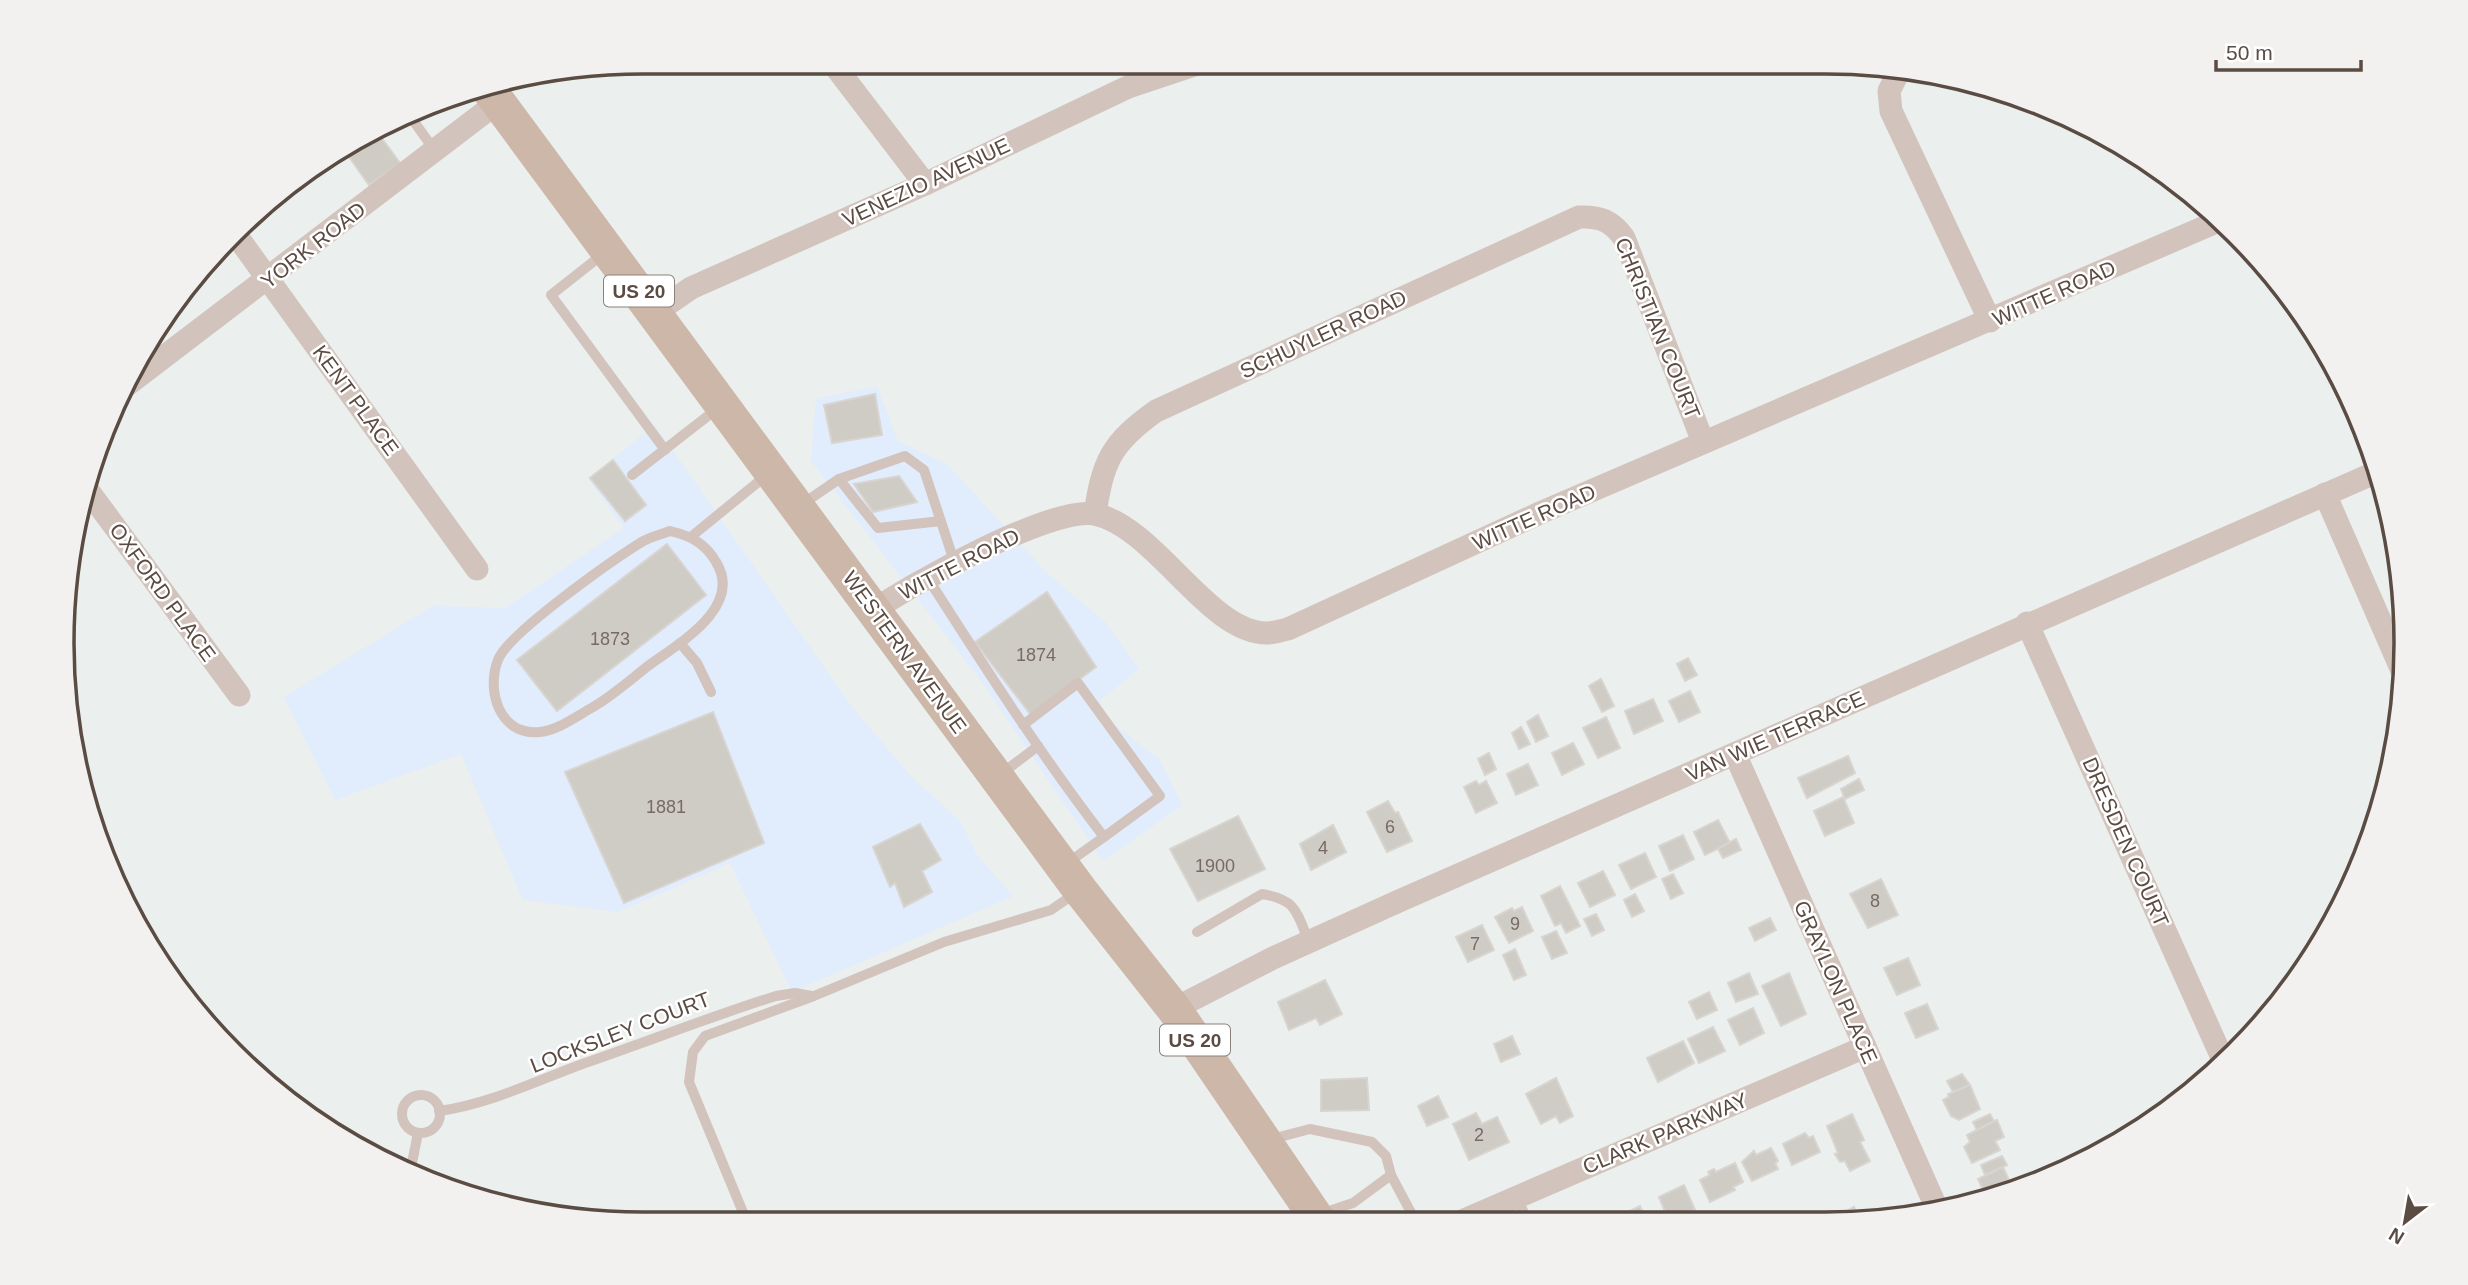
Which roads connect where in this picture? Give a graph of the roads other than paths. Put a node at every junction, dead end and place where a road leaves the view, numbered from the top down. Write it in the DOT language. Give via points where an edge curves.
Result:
graph roads {
  1 [pos="841,74"];
  2 [pos="1159,74"];
  3 [pos="1895,78"];
  4 [pos="492,95"];
  5 [pos="414,122"];
  6 [pos="435,151"];
  7 [pos="925,184"];
  8 [pos="1606,220"];
  9 [pos="2211,224"];
  10 [pos="240,240"];
  11 [pos="608,250"];
  12 [pos="269,279"];
  13 [pos="655,313"];
  14 [pos="1990,321"];
  15 [pos="141,375"];
  16 [pos="722,405"];
  17 [pos="1703,442"];
  18 [pos="665,450"];
  19 [pos="772,471"];
  20 [pos="632,475"];
  21 [pos="2369,475"];
  22 [pos="839,479"];
  23 [pos="2325,494"];
  24 [pos="93,496"];
  25 [pos="798,507"];
  26 [pos="1096,514"];
  27 [pos="940,521"];
  28 [pos="692,536"];
  29 [pos="955,564"];
  30 [pos="477,569"];
  31 [pos="927,578"];
  32 [pos="873,611"];
  33 [pos="2027,623"];
  34 [pos="680,643"];
  35 [pos="2394,652"];
  36 [pos="711,692"];
  37 [pos="239,695"];
  38 [pos="1023,724"];
  39 [pos="1038,746"];
  40 [pos="1735,754"];
  41 [pos="998,776"];
  42 [pos="1104,837"];
  43 [pos="1071,878"];
  44 [pos="1196,932"];
  45 [pos="1309,942"];
  46 [pos="814,996"];
  47 [pos="1174,1009"];
  48 [pos="1865,1047"];
  49 [pos="2220,1053"];
  50 [pos="439,1111"];
  51 [pos="418,1133"];
  52 [pos="1265,1141"];
  53 [pos="412,1162"];
  54 [pos="1391,1174"];
  55 [pos="1517,1197"];
  56 [pos="1934,1202"];
  57 [pos="743,1212"];
  58 [pos="1312,1212"];
  59 [pos="1331,1212"];
  60 [pos="1411,1212"];
  61 [pos="1482,1212"];
  62 [pos="1524,1212"];
  1 -- 7 [label="street"];
  2 -- 7 [label="street, VENEZIO AVENUE"];
  3 -- 14 [label="street" via="1889,91 1891,111"];
  4 -- 6 [label="street, YORK ROAD"];
  4 -- 11 [label="main road, WESTERN AVENUE / US 20"];
  5 -- 6 [label="lane"];
  6 -- 12 [label="street, YORK ROAD"];
  7 -- 13 [label="street, VENEZIO AVENUE" via="691,288"];
  8 -- 17 [label="street, CHRISTIAN COURT" via="1624,238"];
  8 -- 26 [label="street, SCHUYLER ROAD" via="1579,217 1156,411 1112,452 1101,471"];
  9 -- 14 [label="street, WITTE ROAD"];
  10 -- 12 [label="street, KENT PLACE"];
  11 -- 13 [label="main road, WESTERN AVENUE / US 20"];
  11 -- 18 [label="lane" via="551,295"];
  12 -- 15 [label="street, YORK ROAD"];
  12 -- 30 [label="street, KENT PLACE"];
  13 -- 16 [label="main road, WESTERN AVENUE / US 20"];
  14 -- 17 [label="street, WITTE ROAD"];
  16 -- 18 [label="lane"];
  16 -- 19 [label="main road, WESTERN AVENUE / US 20"];
  17 -- 26 [label="street, WITTE ROAD" via="1288,629 1267,633 1217,610 1119,524"];
  18 -- 20 [label="lane"];
  19 -- 25 [label="main road, WESTERN AVENUE / US 20"];
  19 -- 28 [label="lane"];
  21 -- 23 [label="street, VAN WIE TERRACE"];
  22 -- 25 [label="lane"];
  22 -- 27 [label="lane" via="878,528"];
  22 -- 27 [label="lane" via="905,456 924,470"];
  23 -- 33 [label="street, VAN WIE TERRACE"];
  23 -- 35 [label="street"];
  24 -- 37 [label="street, OXFORD PLACE"];
  25 -- 32 [label="main road, WESTERN AVENUE / US 20"];
  26 -- 29 [label="street, WITTE ROAD" via="1050,519"];
  27 -- 29 [label="lane"];
  28 -- 34 [label="lane" via="709,550 722,572 721,594 712,613"];
  28 -- 34 [label="lane" via="670,531 643,541 519,634 498,658 492,688 500,714 518,728 539,732 564,723 598,704"];
  29 -- 31 [label="street, WITTE ROAD"];
  31 -- 32 [label="street, WITTE ROAD"];
  31 -- 38 [label="lane"];
  32 -- 41 [label="main road, WESTERN AVENUE / US 20"];
  33 -- 40 [label="street, VAN WIE TERRACE"];
  33 -- 49 [label="street, DRESDEN COURT"];
  34 -- 36 [label="lane" via="697,663"];
  38 -- 39 [label="lane"];
  38 -- 42 [label="lane" via="1078,683 1160,796"];
  39 -- 41 [label="lane"];
  39 -- 42 [label="lane"];
  40 -- 45 [label="street, VAN WIE TERRACE"];
  40 -- 48 [label="street, GRAYLON PLACE"];
  41 -- 43 [label="main road, WESTERN AVENUE / US 20"];
  42 -- 43 [label="lane"];
  43 -- 46 [label="lane" via="1051,910 944,943"];
  43 -- 47 [label="main road, WESTERN AVENUE / US 20"];
  44 -- 45 [label="lane" via="1262,894 1293,904"];
  45 -- 47 [label="street, VAN WIE TERRACE"];
  46 -- 50 [label="lane, LOCKSLEY COURT" via="776,996 508,1095"];
  46 -- 57 [label="lane" via="705,1036 693,1052 689,1082"];
  47 -- 52 [label="main road, WESTERN AVENUE / US 20"];
  48 -- 55 [label="street, CLARK PARKWAY"];
  48 -- 56 [label="street, GRAYLON PLACE"];
  50 -- 51 [label="lane" via="434,1128"];
  50 -- 51 [label="lane, LOCKSLEY COURT" via="434,1101 423,1096 405,1103 403,1121"];
  51 -- 53 [label="lane"];
  52 -- 54 [label="lane" via="1310,1129 1372,1142 1386,1156"];
  52 -- 58 [label="main road, WESTERN AVENUE / US 20"];
  54 -- 59 [label="lane" via="1353,1203"];
  54 -- 60 [label="lane"];
  55 -- 61 [label="street, CLARK PARKWAY"];
  55 -- 62 [label="lane"];
}
